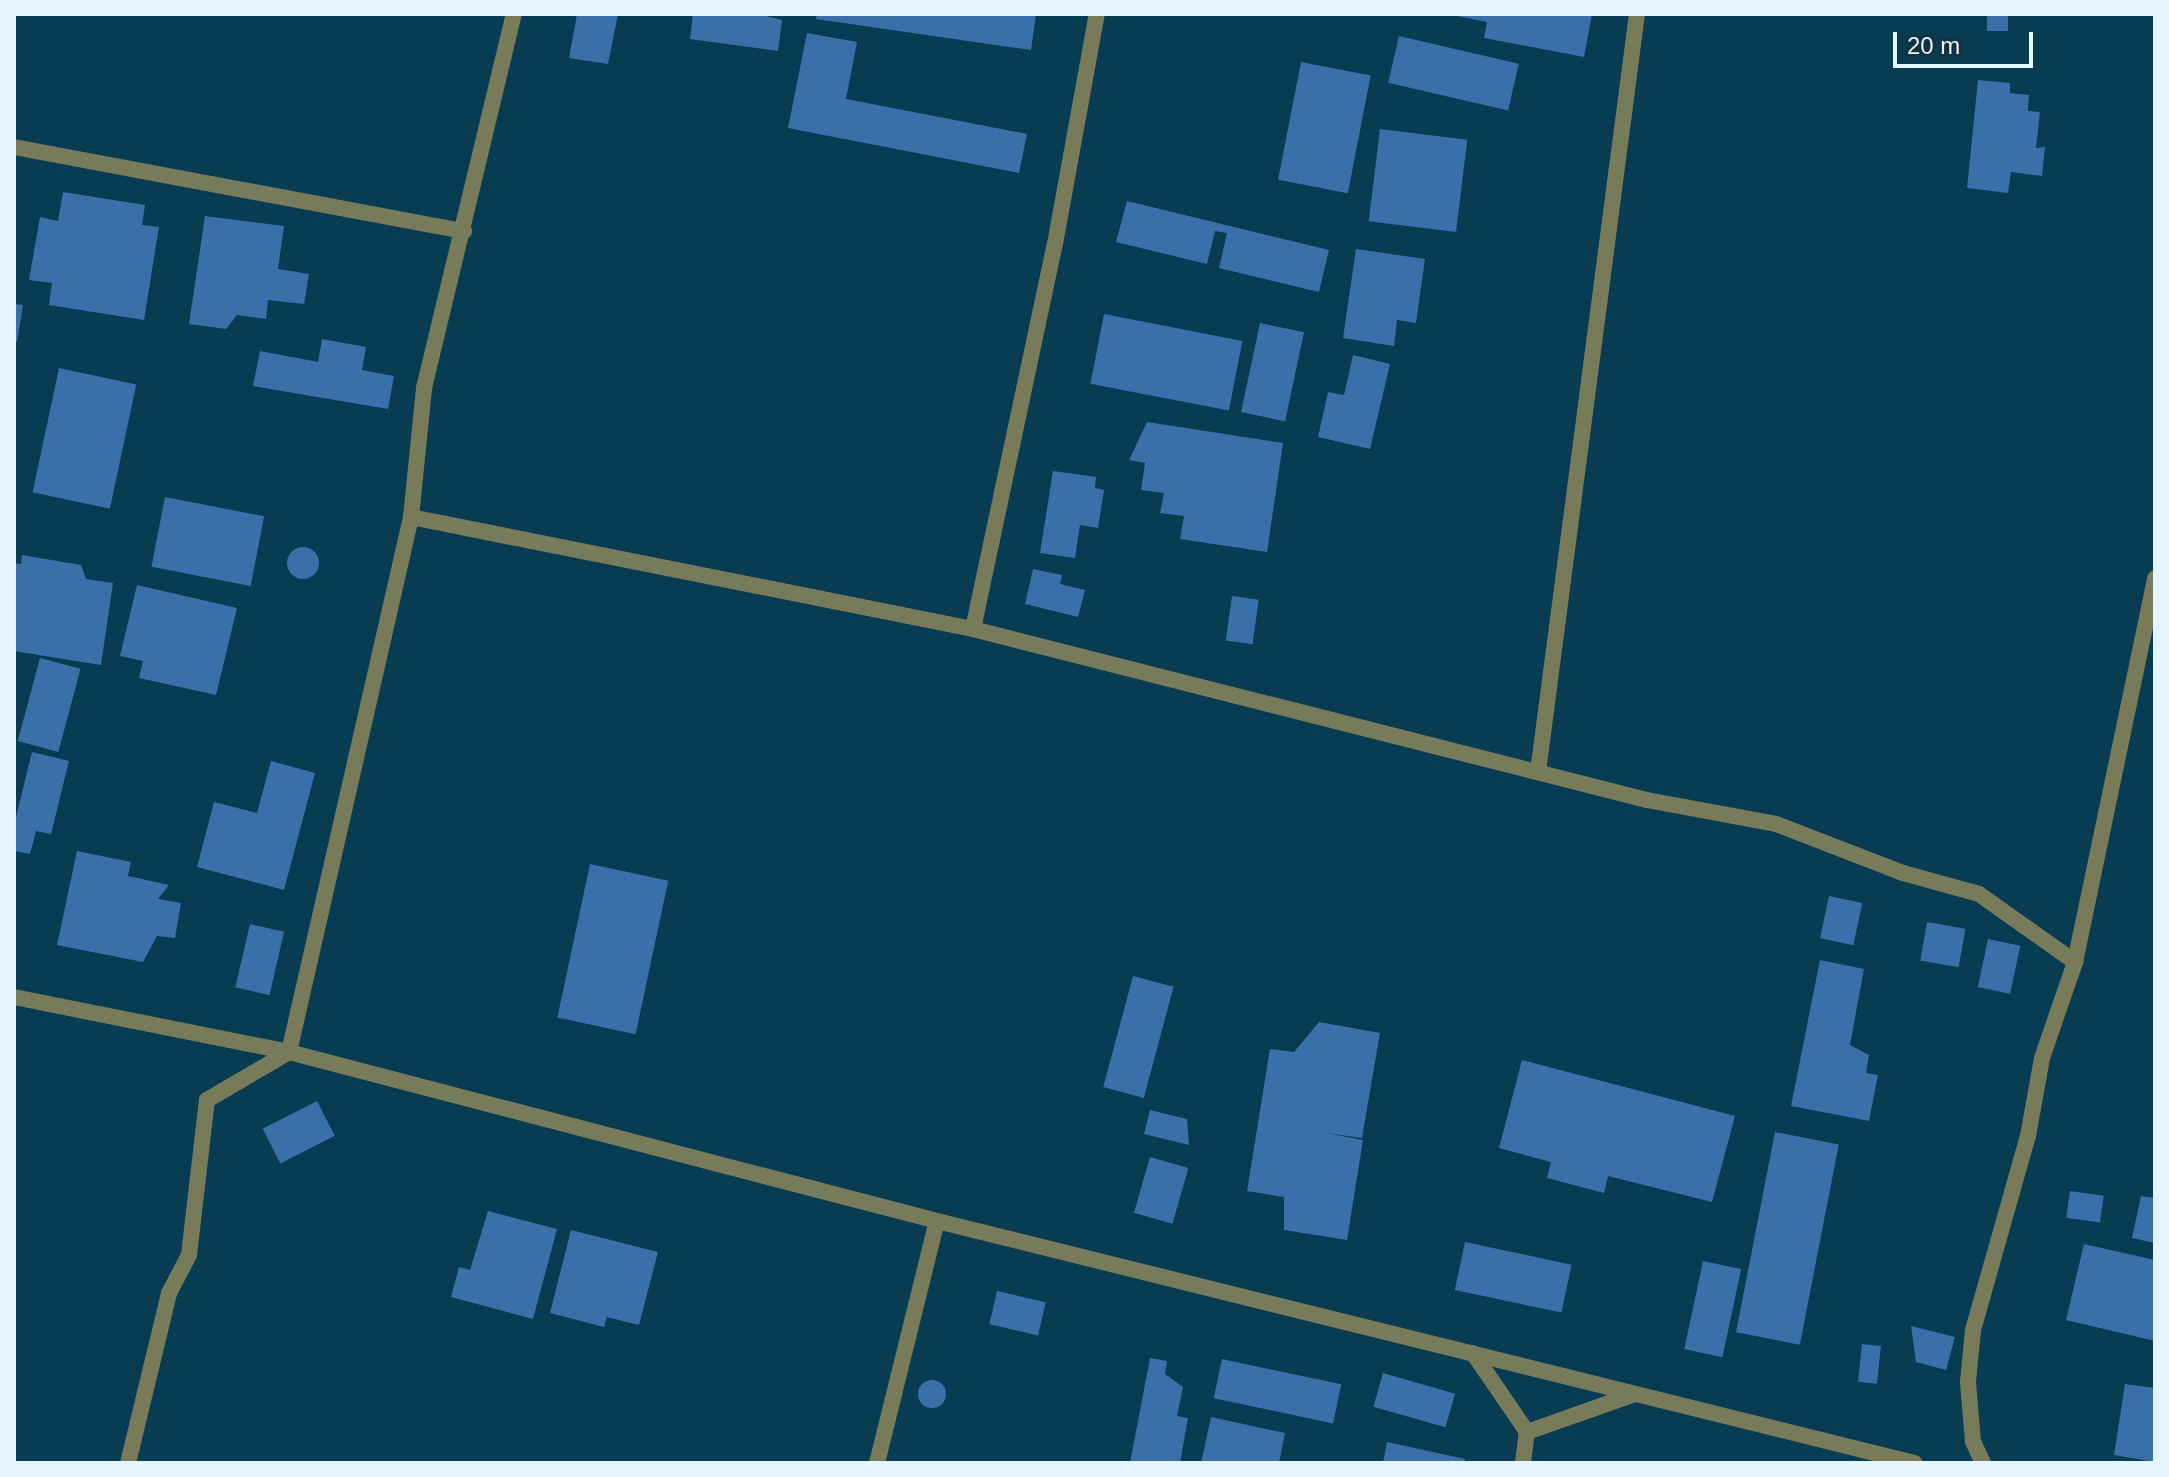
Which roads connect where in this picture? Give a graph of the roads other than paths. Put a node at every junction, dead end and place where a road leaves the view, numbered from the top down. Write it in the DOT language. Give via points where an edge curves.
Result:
graph roads {
  1 [pos="514,14"];
  2 [pos="1097,14"];
  3 [pos="1637,14"];
  4 [pos="14,147"];
  5 [pos="464,231"];
  6 [pos="411,517"];
  7 [pos="2155,578"];
  8 [pos="973,629"];
  9 [pos="1538,772"];
  10 [pos="2075,962"];
  11 [pos="14,997"];
  12 [pos="289,1052"];
  13 [pos="937,1221"];
  14 [pos="1473,1353"];
  15 [pos="1635,1394"];
  16 [pos="1527,1432"];
  17 [pos="128,1463"];
  18 [pos="877,1463"];
  19 [pos="1523,1463"];
  20 [pos="1915,1463"];
  21 [pos="1983,1463"];
  1 -- 5 [label="street"];
  2 -- 8 [label="street" via="1055,244"];
  3 -- 9 [label="street"];
  4 -- 5 [label="street"];
  5 -- 6 [label="street" via="424,388"];
  6 -- 8 [label="street"];
  6 -- 12 [label="street"];
  7 -- 10 [label="street"];
  8 -- 9 [label="street"];
  9 -- 10 [label="street" via="1776,824 1903,873 1939,879 1979,894"];
  10 -- 21 [label="street" via="2042,1058 2028,1136 1973,1330 1968,1382 1973,1442"];
  11 -- 12 [label="street"];
  12 -- 13 [label="street"];
  12 -- 17 [label="street" via="207,1100 189,1255 169,1293"];
  13 -- 14 [label="street"];
  13 -- 18 [label="street"];
  14 -- 15 [label="street"];
  14 -- 16 [label="street"];
  15 -- 16 [label="street"];
  15 -- 20 [label="street"];
  16 -- 19 [label="street"];
}
